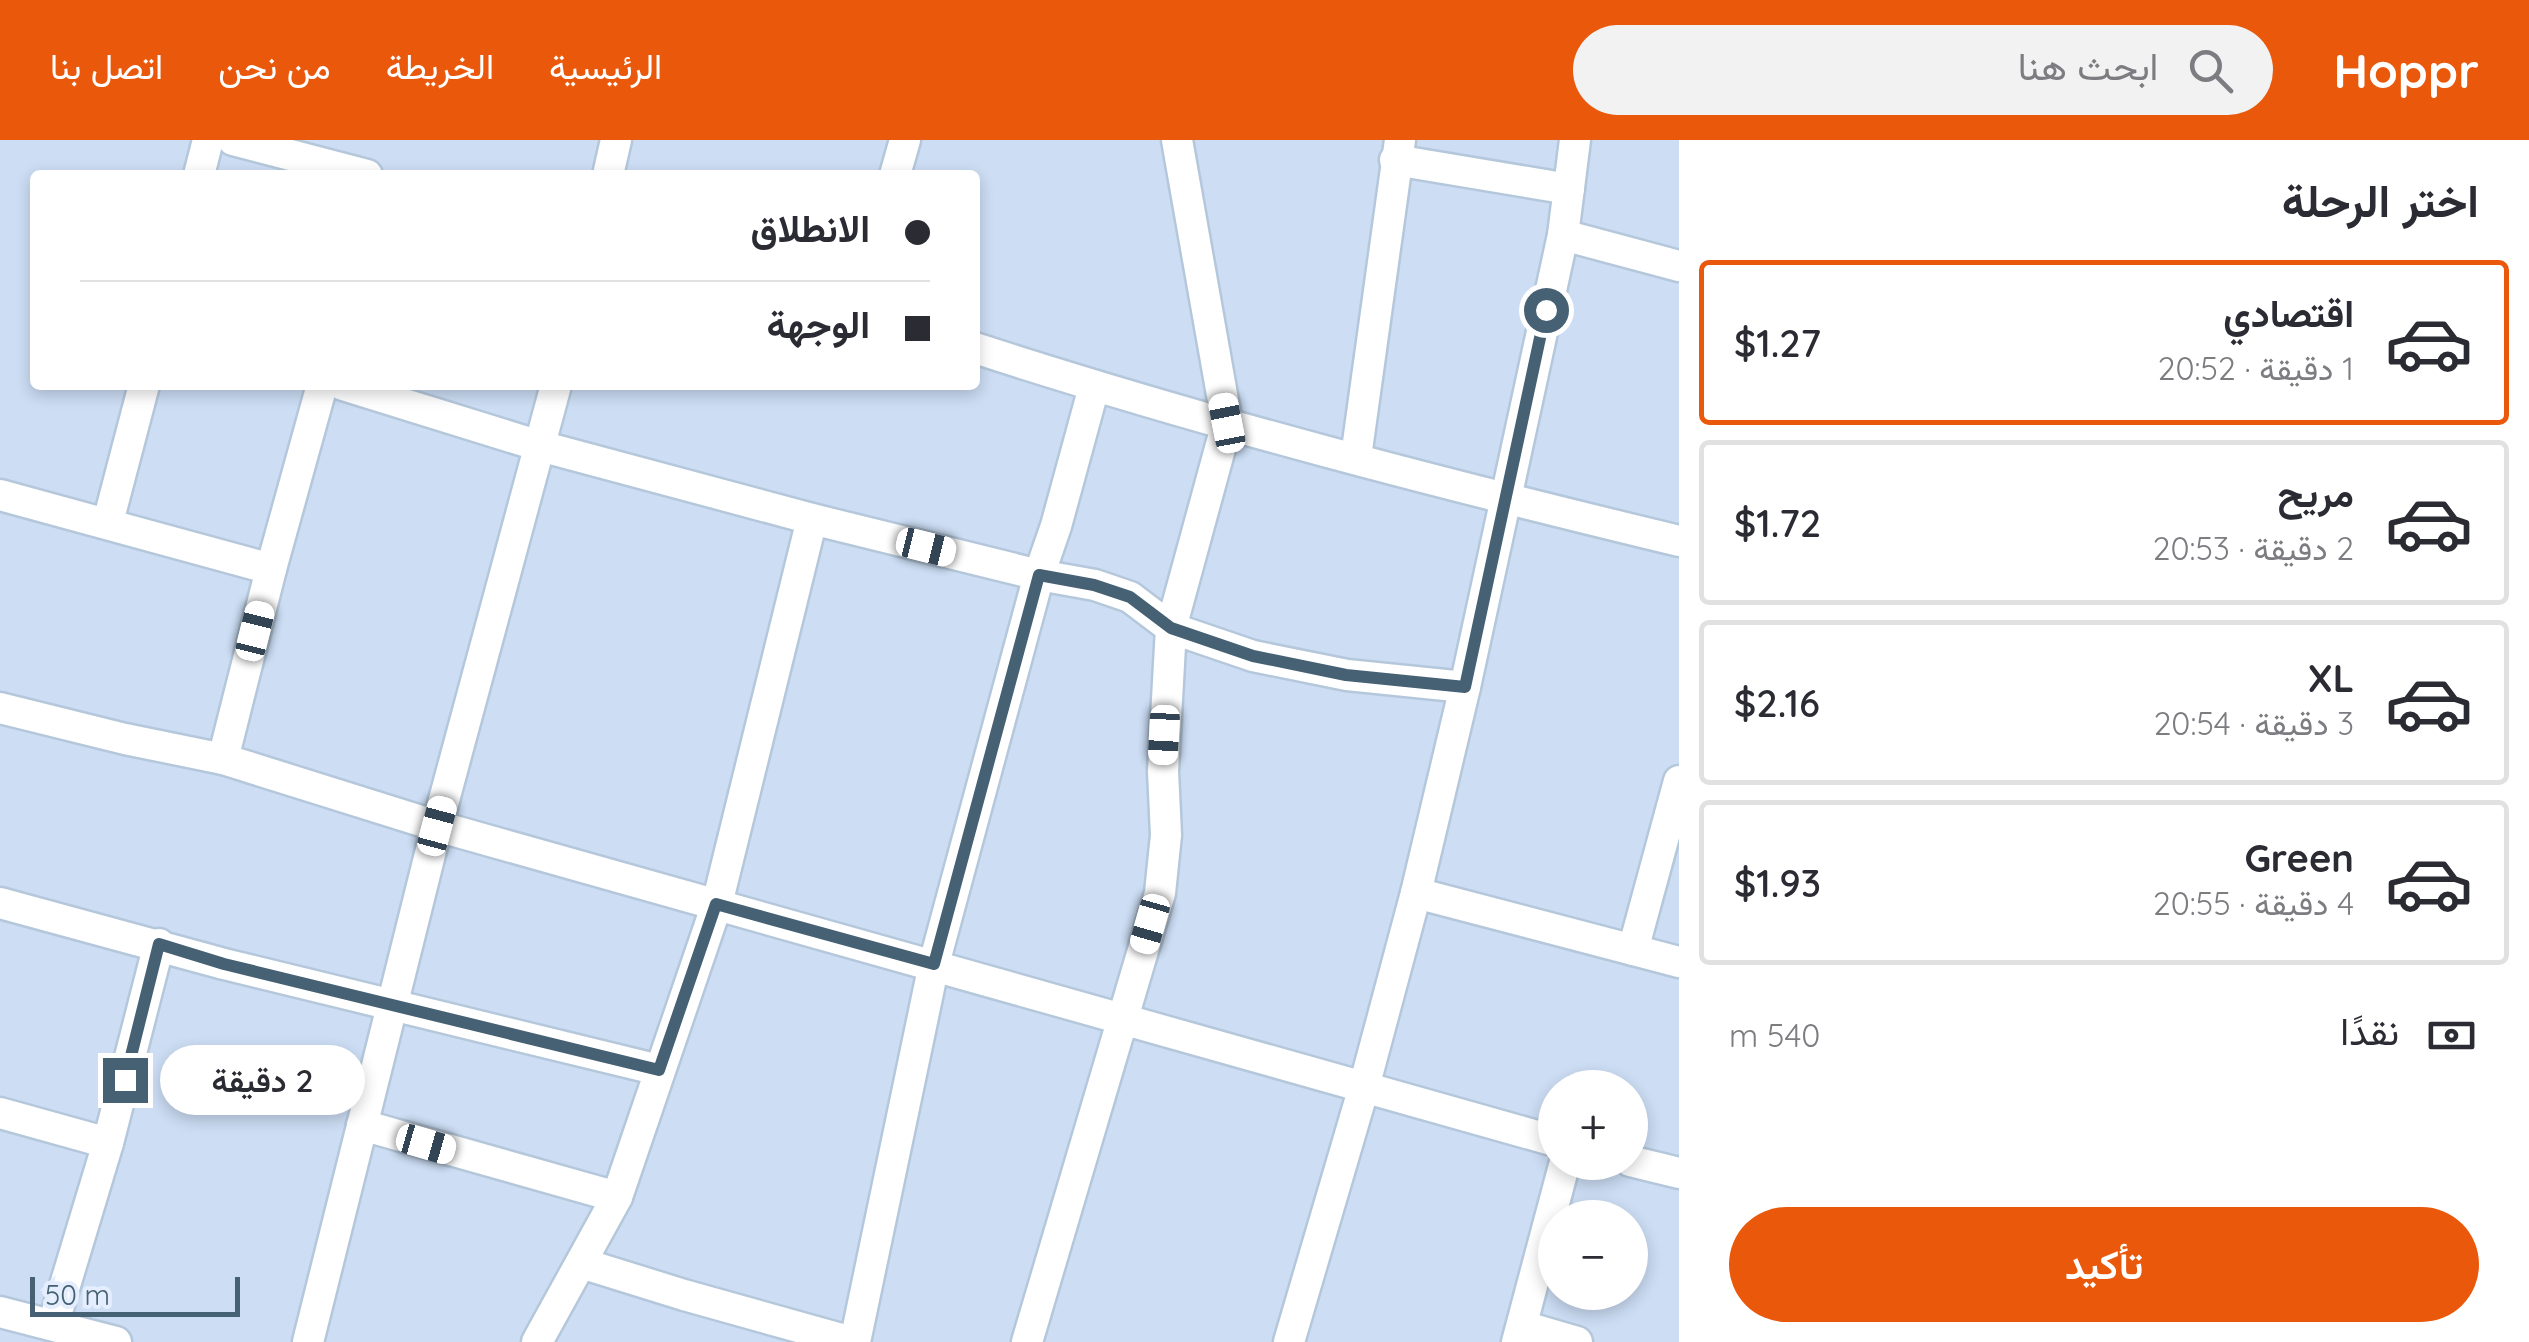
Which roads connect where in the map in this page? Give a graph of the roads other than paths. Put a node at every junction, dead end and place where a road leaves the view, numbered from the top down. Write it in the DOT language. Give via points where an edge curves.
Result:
graph roads {
  1 [pos="208,140"];
  2 [pos="233,140"];
  3 [pos="616,140"];
  4 [pos="904,140"];
  5 [pos="1177,140"];
  6 [pos="1575,140"];
  7 [pos="1397,150"];
  8 [pos="200,170"];
  9 [pos="348,170"];
  10 [pos="609,170"];
  11 [pos="896,170"];
  12 [pos="1568,189"];
  13 [pos="1563,234"];
  14 [pos="1679,266"];
  15 [pos="980,350"];
  16 [pos="1094,386"];
  17 [pos="143,390"];
  18 [pos="321,390"];
  19 [pos="359,390"];
  20 [pos="555,390"];
  21 [pos="1227,423"];
  22 [pos="540,446"];
  23 [pos="1356,457"];
  24 [pos="0,495"];
  25 [pos="1504,499"];
  26 [pos="812,519"];
  27 [pos="108,522"];
  28 [pos="1679,541"];
  29 [pos="270,569"];
  30 [pos="1039,575"];
  31 [pos="1171,628"];
  32 [pos="1465,687"];
  33 [pos="0,708"];
  34 [pos="223,758"];
  35 [pos="1679,781"];
  36 [pos="437,826"];
  37 [pos="1416,893"];
  38 [pos="0,903"];
  39 [pos="716,904"];
  40 [pos="159,944"];
  41 [pos="1633,950"];
  42 [pos="1679,962"];
  43 [pos="934,964"];
  44 [pos="395,1004"];
  45 [pos="1123,1017"];
  46 [pos="659,1070"];
  47 [pos="1364,1087"];
  48 [pos="0,1113"];
  49 [pos="362,1126"];
  50 [pos="1538,1136"];
  51 [pos="108,1143"];
  52 [pos="1648,1166"];
  53 [pos="1679,1174"];
  54 [pos="1559,1180"];
  55 [pos="616,1197"];
  56 [pos="581,1262"];
  57 [pos="0,1312"];
  58 [pos="53,1326"];
  59 [pos="1520,1334"];
  60 [pos="842,1341"];
  61 [pos="116,1342"];
  62 [pos="308,1342"];
  63 [pos="537,1342"];
  64 [pos="1027,1342"];
  65 [pos="1289,1342"];
  66 [pos="1577,1342"];
  1 -- 8 [label="street"];
  2 -- 9 [label="street"];
  3 -- 10 [label="street"];
  4 -- 11 [label="street"];
  5 -- 21 [label="street"];
  6 -- 12 [label="street"];
  7 -- 12 [label="street"];
  7 -- 23 [label="street"];
  12 -- 13 [label="street"];
  13 -- 14 [label="street"];
  13 -- 25 [label="street"];
  15 -- 16 [label="street"];
  16 -- 21 [label="street"];
  16 -- 30 [label="street"];
  17 -- 27 [label="street"];
  18 -- 29 [label="street"];
  19 -- 22 [label="street"];
  20 -- 22 [label="street"];
  21 -- 23 [label="street"];
  21 -- 31 [label="street"];
  22 -- 26 [label="street"];
  22 -- 36 [label="street"];
  23 -- 25 [label="street"];
  24 -- 27 [label="street"];
  25 -- 28 [label="street"];
  25 -- 32 [label="street"];
  26 -- 30 [label="street"];
  26 -- 39 [label="street"];
  27 -- 29 [label="street"];
  29 -- 34 [label="street"];
  30 -- 31 [label="street" via="1130,597"];
  30 -- 43 [label="street"];
  31 -- 32 [label="street" via="1253,656 1346,675"];
  31 -- 45 [label="street" via="1160,893"];
  32 -- 37 [label="street"];
  33 -- 34 [label="street"];
  34 -- 36 [label="street"];
  35 -- 41 [label="street"];
  36 -- 39 [label="street"];
  36 -- 44 [label="street"];
  37 -- 41 [label="street"];
  37 -- 47 [label="street"];
  38 -- 40 [label="street"];
  39 -- 43 [label="street"];
  39 -- 46 [label="street"];
  40 -- 44 [label="street"];
  40 -- 51 [label="street"];
  41 -- 42 [label="street"];
  43 -- 45 [label="street"];
  43 -- 60 [label="street" via="884,1195"];
  44 -- 46 [label="street"];
  44 -- 49 [label="street"];
  45 -- 47 [label="street"];
  45 -- 64 [label="street"];
  46 -- 55 [label="street"];
  47 -- 50 [label="street"];
  47 -- 65 [label="street"];
  48 -- 51 [label="street"];
  49 -- 55 [label="street"];
  49 -- 62 [label="street"];
  51 -- 58 [label="street"];
  52 -- 53 [label="street"];
  54 -- 59 [label="street"];
  55 -- 56 [label="street"];
  56 -- 60 [label="street"];
  56 -- 63 [label="street"];
  57 -- 58 [label="street"];
  58 -- 61 [label="street"];
  59 -- 66 [label="street"];
}
